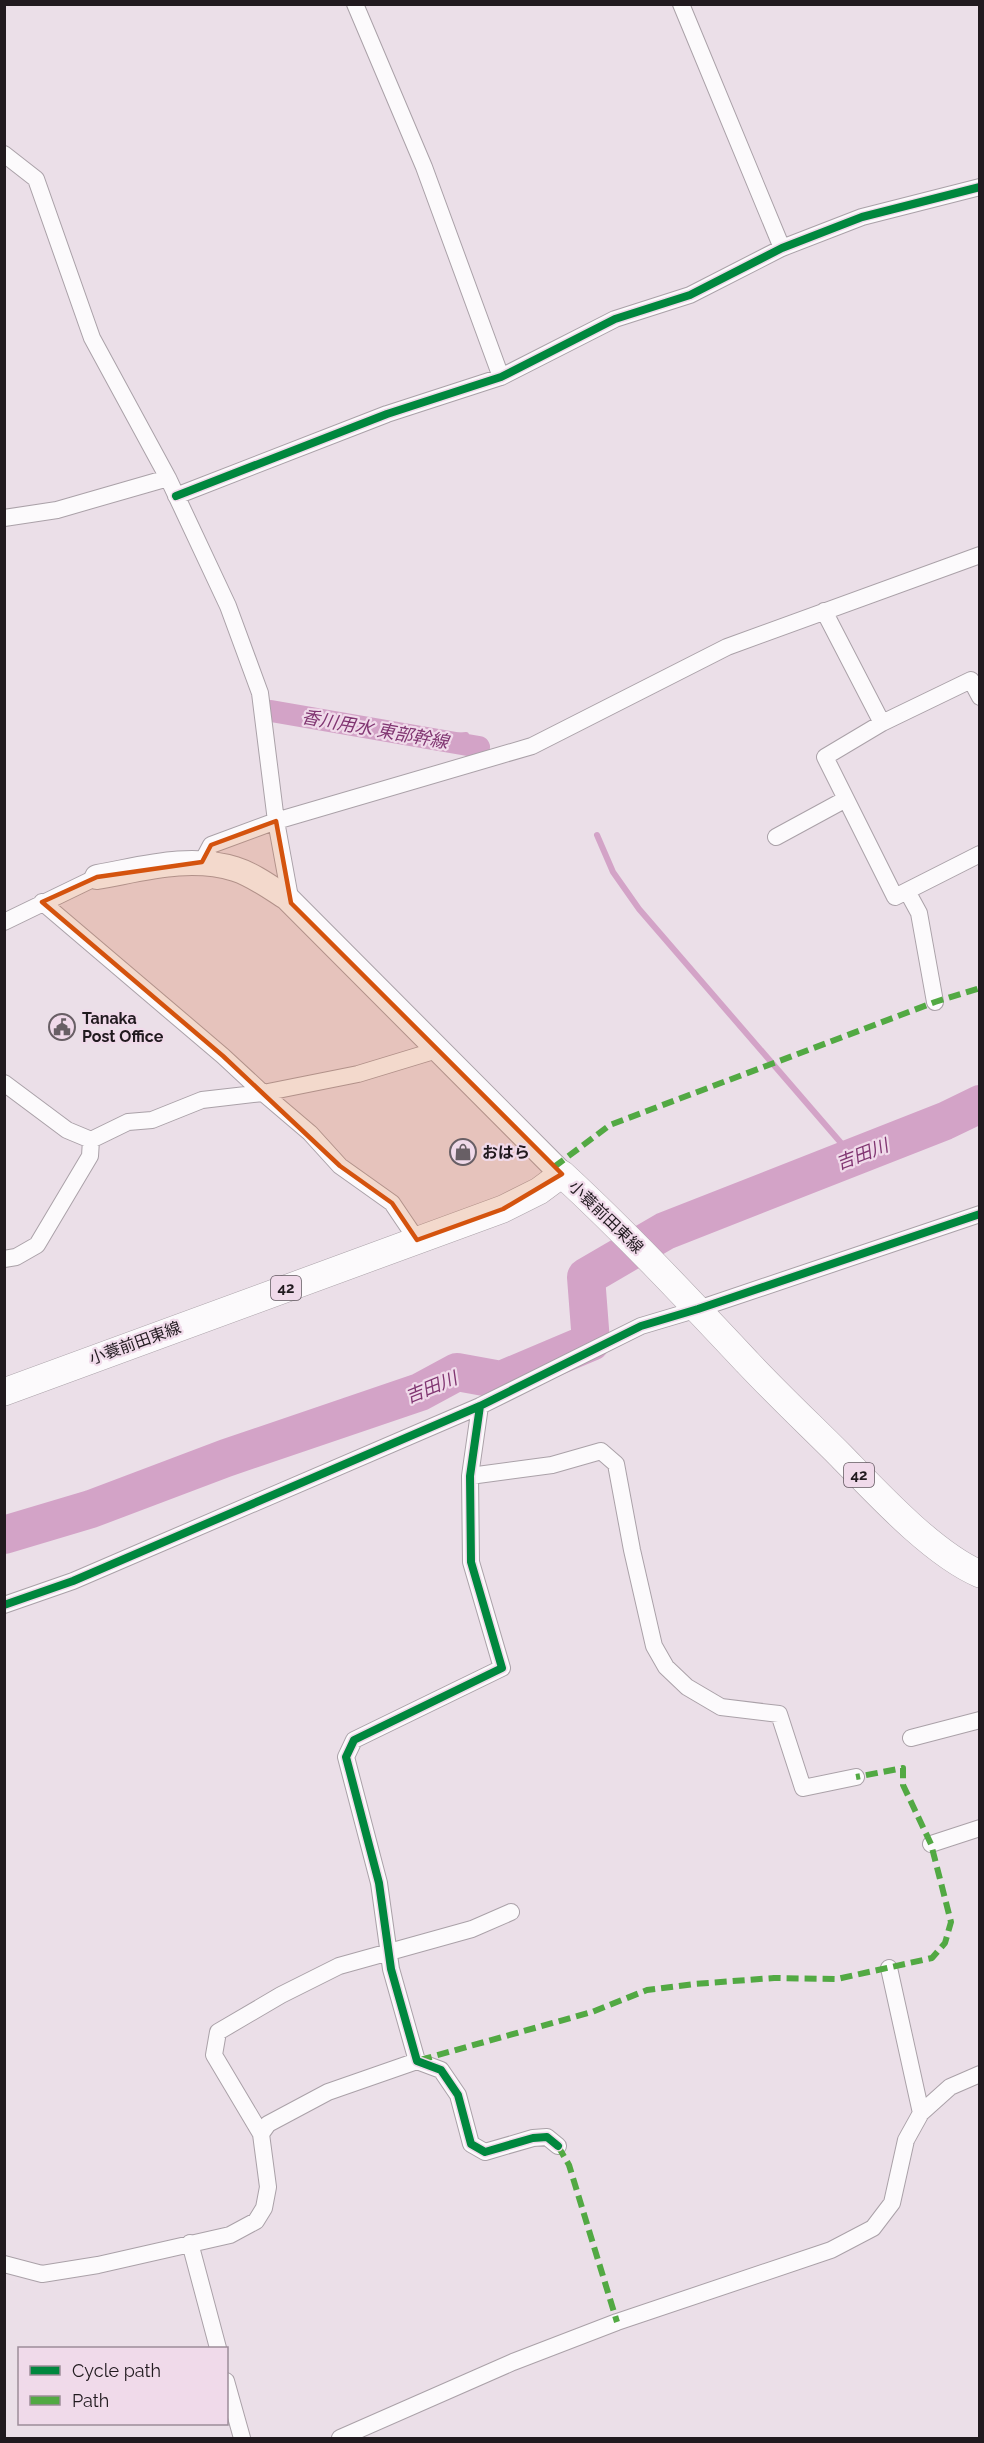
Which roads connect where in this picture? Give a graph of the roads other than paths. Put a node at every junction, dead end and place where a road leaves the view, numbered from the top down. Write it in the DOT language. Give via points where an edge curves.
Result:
graph roads {
  1 [pos="355,4"];
  2 [pos="681,4"];
  3 [pos="4,154"];
  4 [pos="980,187"];
  5 [pos="782,248"];
  6 [pos="501,376"];
  7 [pos="168,478"];
  8 [pos="176,496"];
  9 [pos="4,518"];
  10 [pos="980,555"];
  11 [pos="824,611"];
  12 [pos="980,697"];
  13 [pos="882,723"];
  14 [pos="846,799"];
  15 [pos="276,820"];
  16 [pos="776,837"];
  17 [pos="980,854"];
  18 [pos="202,862"];
  19 [pos="97,877"];
  20 [pos="907,891"];
  21 [pos="42,902"];
  22 [pos="291,903"];
  23 [pos="4,922"];
  24 [pos="935,1002"];
  25 [pos="437,1050"];
  26 [pos="4,1083"];
  27 [pos="263,1093"];
  28 [pos="91,1140"];
  29 [pos="562,1174"];
  30 [pos="980,1214"];
  31 [pos="417,1240"];
  32 [pos="4,1259"];
  33 [pos="690,1300"];
  34 [pos="4,1392"];
  35 [pos="480,1406"];
  36 [pos="470,1476"];
  37 [pos="980,1574"];
  38 [pos="4,1605"];
  39 [pos="980,1720"];
  40 [pos="911,1738"];
  41 [pos="856,1777"];
  42 [pos="980,1828"];
  43 [pos="931,1844"];
  44 [pos="511,1912"];
  45 [pos="389,1951"];
  46 [pos="889,1968"];
  47 [pos="417,2061"];
  48 [pos="980,2074"];
  49 [pos="921,2113"];
  50 [pos="261,2133"];
  51 [pos="558,2146"];
  52 [pos="190,2243"];
  53 [pos="4,2264"];
  54 [pos="217,2347"];
  55 [pos="228,2389"];
  56 [pos="242,2439"];
  57 [pos="340,2439"];
  1 -- 6 [label="street" via="424,167"];
  2 -- 5 [label="street"];
  3 -- 7 [label="street" via="36,179 92,338"];
  4 -- 5 [label="street" via="862,217"];
  5 -- 6 [label="street" via="690,295 615,320"];
  6 -- 8 [label="street" via="387,414"];
  7 -- 8 [label="street"];
  7 -- 9 [label="street" via="57,510"];
  8 -- 15 [label="street" via="228,606 260,693"];
  10 -- 11 [label="street"];
  11 -- 13 [label="street"];
  11 -- 15 [label="street" via="727,647 532,746"];
  12 -- 13 [label="street" via="971,680"];
  13 -- 14 [label="street" via="825,757"];
  14 -- 16 [label="street"];
  14 -- 20 [label="street" via="895,897"];
  15 -- 18 [label="street" via="211,845"];
  15 -- 22 [label="street"];
  17 -- 20 [label="street"];
  18 -- 19 [label="street" via="163,864"];
  18 -- 22 [label="street" via="236,869"];
  19 -- 21 [label="street"];
  20 -- 24 [label="street" via="918,913"];
  21 -- 23 [label="street"];
  21 -- 27 [label="street"];
  22 -- 25 [label="street"];
  25 -- 27 [label="street" via="358,1074"];
  25 -- 29 [label="street"];
  26 -- 28 [label="street" via="67,1130"];
  27 -- 28 [label="street" via="202,1100 152,1119 128,1122"];
  27 -- 31 [label="street" via="310,1133 340,1166 392,1203"];
  28 -- 32 [label="street" via="90,1156 37,1245"];
  29 -- 31 [label="main road, 小蓑前田東線 / 42" via="503,1209"];
  29 -- 33 [label="main road, 小蓑前田東線 / 42"];
  30 -- 33 [label="street"];
  31 -- 34 [label="main road, 小蓑前田東線 / 42"];
  33 -- 35 [label="street"];
  33 -- 37 [label="main road, 小蓑前田東線 / 42" via="889,1505 931,1542"];
  35 -- 36 [label="street"];
  35 -- 38 [label="street" via="73,1581"];
  36 -- 41 [label="street" via="552,1465 601,1451 616,1464 654,1646 666,1667 687,1687 721,1707 779,1714 803,1788"];
  36 -- 45 [label="street" via="471,1562 502,1668 354,1740 346,1757 379,1883"];
  39 -- 40 [label="street"];
  42 -- 43 [label="street"];
  44 -- 45 [label="street" via="472,1929"];
  45 -- 47 [label="street"];
  45 -- 50 [label="street" via="339,1966 218,2032 214,2055"];
  46 -- 49 [label="street"];
  47 -- 50 [label="street" via="328,2092 268,2124"];
  47 -- 51 [label="street" via="441,2070 458,2095 471,2144 485,2152 547,2137"];
  48 -- 49 [label="street" via="950,2087"];
  49 -- 57 [label="street" via="906,2140 892,2203 873,2228 831,2250 616,2322 513,2362"];
  50 -- 52 [label="street" via="268,2187 264,2208 256,2221 230,2235"];
  52 -- 53 [label="street" via="42,2274"];
  52 -- 54 [label="street"];
  55 -- 56 [label="street"];
}
